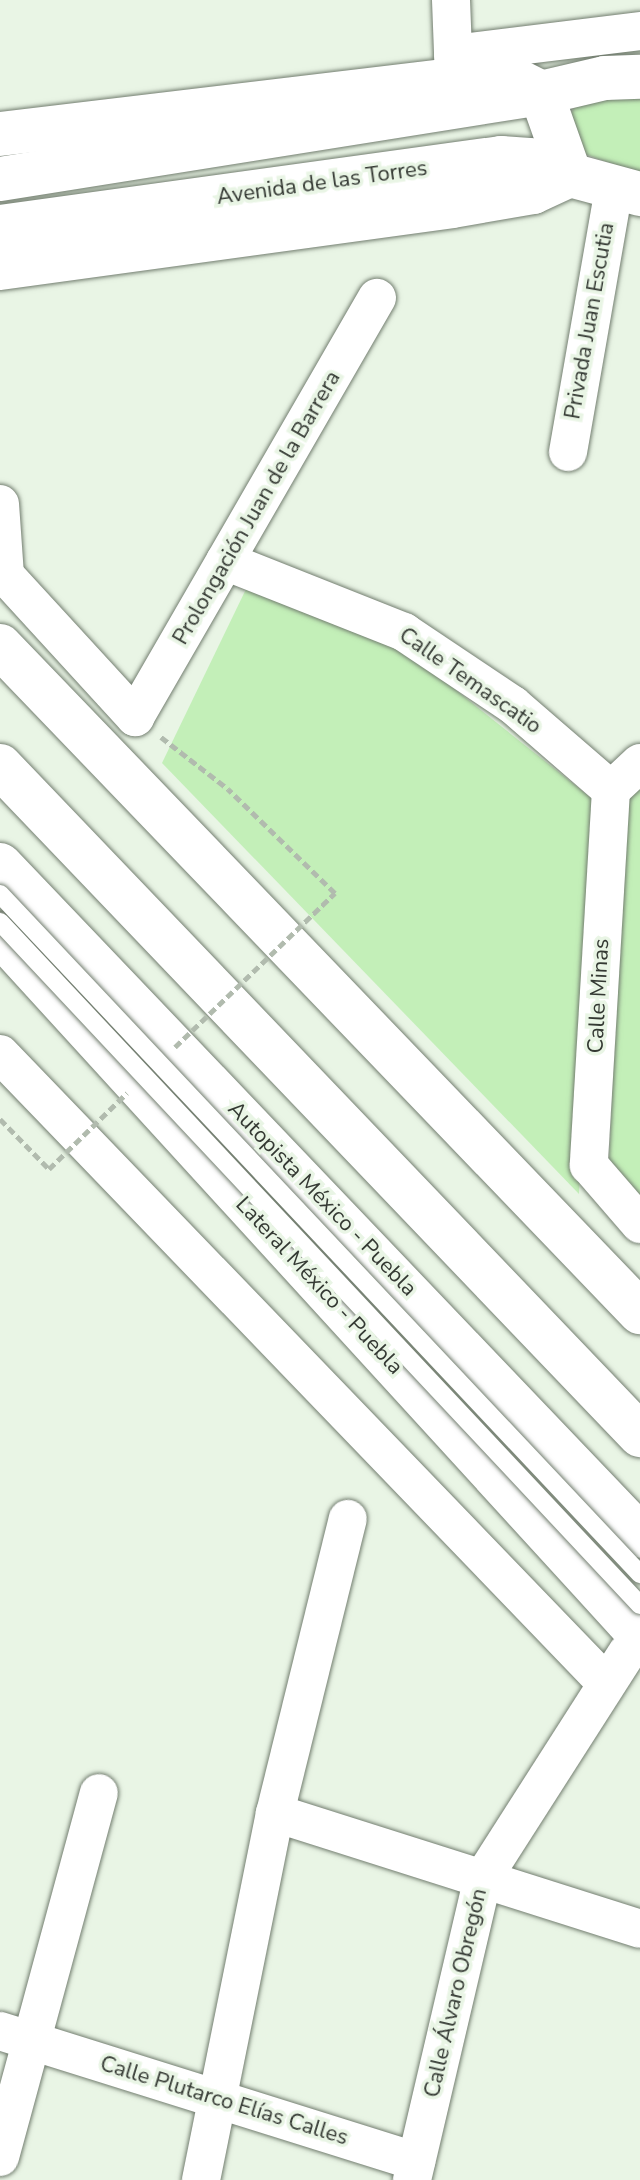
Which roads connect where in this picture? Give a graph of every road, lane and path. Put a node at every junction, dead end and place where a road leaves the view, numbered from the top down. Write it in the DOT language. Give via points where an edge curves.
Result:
graph roads {
  1 [pos="451,0"];
  2 [pos="636,20"];
  3 [pos="454,67"];
  4 [pos="640,77"];
  5 [pos="541,93"];
  6 [pos="0,134"];
  7 [pos="570,175"];
  8 [pos="0,179"];
  9 [pos="627,192"];
  10 [pos="0,227"];
  11 [pos="0,268"];
  12 [pos="377,298"];
  13 [pos="568,452"];
  14 [pos="0,504"];
  15 [pos="225,561"];
  16 [pos="0,646"];
  17 [pos="135,717"];
  18 [pos="640,763"];
  19 [pos="0,766"];
  20 [pos="611,790"];
  21 [pos="0,865"];
  22 [pos="0,894"];
  23 [pos="0,922"];
  24 [pos="0,934"];
  25 [pos="0,976"];
  26 [pos="0,1054"];
  27 [pos="139,1075"];
  28 [pos="0,1119"];
  29 [pos="640,1224"];
  30 [pos="640,1312"];
  31 [pos="640,1435"];
  32 [pos="348,1519"];
  33 [pos="640,1536"];
  34 [pos="640,1574"];
  35 [pos="640,1605"];
  36 [pos="624,1657"];
  37 [pos="99,1793"];
  38 [pos="275,1813"];
  39 [pos="483,1878"];
  40 [pos="640,1929"];
  41 [pos="16,2036"];
  42 [pos="221,2100"];
  43 [pos="0,2157"];
  44 [pos="414,2171"];
  45 [pos="201,2180"];
  1 -- 3 [label="street"];
  2 -- 3 [label="street"];
  3 -- 5 [label="main road" via="516,80"];
  3 -- 6 [label="main road"];
  4 -- 5 [label="main road" via="605,78"];
  5 -- 7 [label="main road"];
  5 -- 8 [label="main road"];
  7 -- 9 [label="main road, Avenida de las Torres"];
  7 -- 10 [label="main road, Avenida de las Torres" via="529,160 501,158"];
  7 -- 11 [label="main road" via="533,192 452,206"];
  9 -- 13 [label="street, Privada Juan Escutia"];
  12 -- 15 [label="street, Prolongación Juan de la Barrera"];
  14 -- 17 [label="street" via="5,575"];
  15 -- 17 [label="street, Prolongación Juan de la Barrera"];
  15 -- 20 [label="street, Calle Temascatio" via="404,632 513,705"];
  16 -- 30 [label="main road"];
  17 -- 27 [label="path, bridge" via="228,789 335,893"];
  18 -- 20 [label="street"];
  19 -- 31 [label="main road"];
  20 -- 29 [label="street, Calle Minas" via="589,1165"];
  21 -- 33 [label="main road, Autopista México - Puebla"];
  22 -- 34 [label="lane, bridge"];
  23 -- 35 [label="lane, bridge"];
  24 -- 27 [label="main road, Lateral México - Puebla"];
  25 -- 27 [label="main road" via="52,1025"];
  26 -- 36 [label="street"];
  27 -- 28 [label="path, bridge" via="49,1169"];
  27 -- 36 [label="main road, Lateral México - Puebla"];
  32 -- 38 [label="street"];
  36 -- 39 [label="street, Calle Álvaro Obregón"];
  37 -- 41 [label="street"];
  38 -- 39 [label="street"];
  38 -- 42 [label="street"];
  39 -- 40 [label="street"];
  39 -- 44 [label="street, Calle Álvaro Obregón"];
  41 -- 42 [label="street, Calle Plutarco Elías Calles"];
  41 -- 43 [label="street"];
  42 -- 44 [label="street, Calle Plutarco Elías Calles"];
  42 -- 45 [label="street"];
}
